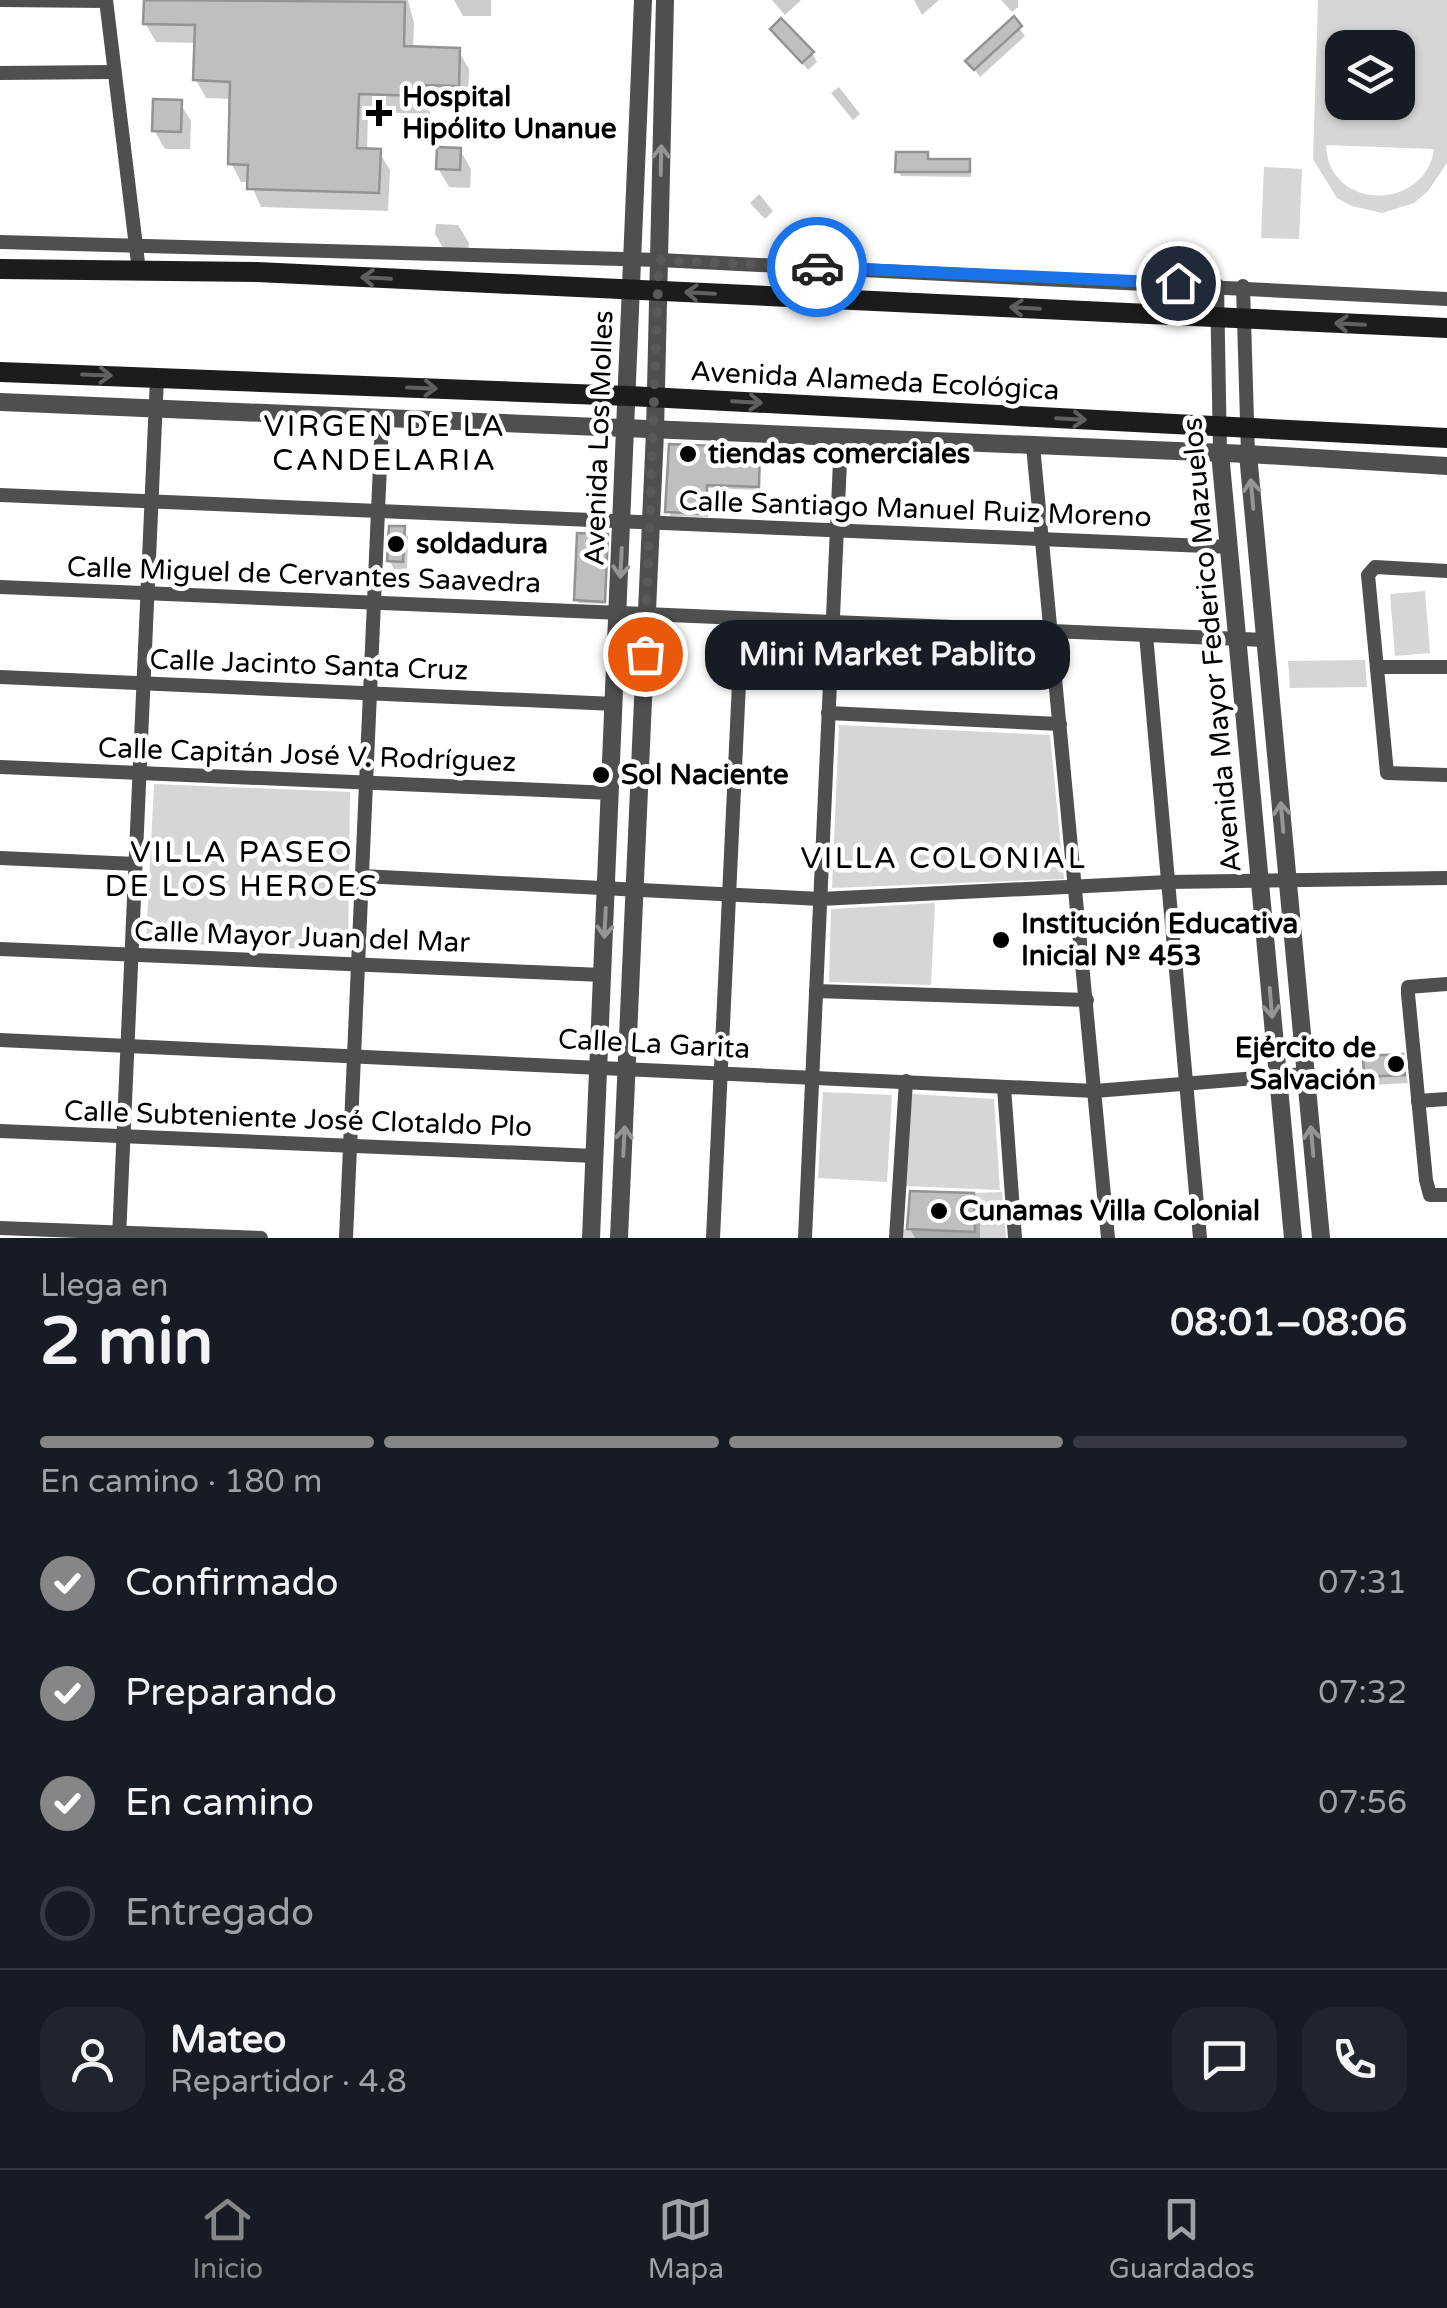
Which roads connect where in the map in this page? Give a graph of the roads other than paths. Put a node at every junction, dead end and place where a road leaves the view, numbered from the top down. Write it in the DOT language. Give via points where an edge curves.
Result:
graph roads {
  1 [pos="0,0"];
  2 [pos="644,0"];
  3 [pos="665,0"];
  4 [pos="106,1"];
  5 [pos="113,72"];
  6 [pos="0,73"];
  7 [pos="0,242"];
  8 [pos="136,243"];
  9 [pos="634,260"];
  10 [pos="659,260"];
  11 [pos="0,269"];
  12 [pos="138,270"];
  13 [pos="1218,285"];
  14 [pos="1244,286"];
  15 [pos="632,290"];
  16 [pos="658,291"];
  17 [pos="1447,299"];
  18 [pos="1218,317"];
  19 [pos="1244,318"];
  20 [pos="1447,328"];
  21 [pos="0,372"];
  22 [pos="156,377"];
  23 [pos="629,396"];
  24 [pos="656,398"];
  25 [pos="0,402"];
  26 [pos="156,409"];
  27 [pos="382,420"];
  28 [pos="1220,427"];
  29 [pos="1248,428"];
  30 [pos="628,431"];
  31 [pos="655,432"];
  32 [pos="1447,438"];
  33 [pos="841,439"];
  34 [pos="1033,446"];
  35 [pos="1220,453"];
  36 [pos="1248,454"];
  37 [pos="1447,466"];
  38 [pos="0,495"];
  39 [pos="152,502"];
  40 [pos="378,512"];
  41 [pos="623,522"];
  42 [pos="651,524"];
  43 [pos="837,531"];
  44 [pos="1043,540"];
  45 [pos="1229,547"];
  46 [pos="1447,570"];
  47 [pos="0,587"];
  48 [pos="147,594"];
  49 [pos="374,603"];
  50 [pos="619,614"];
  51 [pos="647,615"];
  52 [pos="742,619"];
  53 [pos="832,622"];
  54 [pos="1052,631"];
  55 [pos="1146,635"];
  56 [pos="1238,638"];
  57 [pos="1266,640"];
  58 [pos="1377,667"];
  59 [pos="1447,667"];
  60 [pos="0,677"];
  61 [pos="144,683"];
  62 [pos="370,693"];
  63 [pos="615,704"];
  64 [pos="828,713"];
  65 [pos="1060,724"];
  66 [pos="0,767"];
  67 [pos="140,772"];
  68 [pos="1447,776"];
  69 [pos="366,782"];
  70 [pos="611,793"];
  71 [pos="0,858"];
  72 [pos="136,864"];
  73 [pos="362,876"];
  74 [pos="1447,878"];
  75 [pos="1288,881"];
  76 [pos="1168,882"];
  77 [pos="1260,883"];
  78 [pos="607,886"];
  79 [pos="635,888"];
  80 [pos="1077,889"];
  81 [pos="729,894"];
  82 [pos="820,899"];
  83 [pos="0,949"];
  84 [pos="132,955"];
  85 [pos="358,964"];
  86 [pos="603,975"];
  87 [pos="1447,984"];
  88 [pos="816,991"];
  89 [pos="1087,1000"];
  90 [pos="0,1040"];
  91 [pos="128,1046"];
  92 [pos="354,1055"];
  93 [pos="599,1066"];
  94 [pos="627,1067"];
  95 [pos="720,1072"];
  96 [pos="1305,1074"];
  97 [pos="812,1076"];
  98 [pos="1278,1076"];
  99 [pos="906,1081"];
  100 [pos="1187,1084"];
  101 [pos="1004,1086"];
  102 [pos="1095,1091"];
  103 [pos="1447,1099"];
  104 [pos="1418,1102"];
  105 [pos="0,1131"];
  106 [pos="124,1136"];
  107 [pos="350,1146"];
  108 [pos="594,1156"];
  109 [pos="1447,1196"];
  110 [pos="0,1228"];
  111 [pos="37,1234"];
  112 [pos="119,1235"];
  113 [pos="261,1238"];
  114 [pos="346,1238"];
  115 [pos="591,1238"];
  116 [pos="619,1238"];
  117 [pos="712,1238"];
  118 [pos="805,1238"];
  119 [pos="896,1238"];
  120 [pos="1015,1238"];
  121 [pos="1108,1238"];
  122 [pos="1200,1238"];
  123 [pos="1293,1238"];
  124 [pos="1320,1238"];
  1 -- 4 [label="street"];
  2 -- 9 [label="street, Avenida Los Molles"];
  10 -- 3 [label="street, Avenida Los Molles, one-way"];
  4 -- 5 [label="street"];
  5 -- 6 [label="street"];
  5 -- 8 [label="street"];
  7 -- 8 [label="street"];
  8 -- 9 [label="street"];
  8 -- 12 [label="street"];
  9 -- 10 [label="street"];
  9 -- 15 [label="street, Avenida Los Molles"];
  10 -- 13 [label="street"];
  10 -- 16 [label="street, Avenida Los Molles"];
  11 -- 12 [label="main road"];
  15 -- 12 [label="main road, one-way"];
  13 -- 14 [label="street"];
  13 -- 18 [label="street, Avenida Mayor Federico Mazuelos"];
  14 -- 17 [label="street"];
  14 -- 19 [label="street, Avenida Mayor Federico Mazuelos"];
  15 -- 16 [label="main road"];
  15 -- 23 [label="street, Avenida Los Molles"];
  18 -- 16 [label="main road, one-way"];
  16 -- 24 [label="street, Avenida Los Molles"];
  18 -- 19 [label="main road"];
  18 -- 28 [label="street, Avenida Mayor Federico Mazuelos"];
  20 -- 19 [label="main road, one-way"];
  19 -- 29 [label="street, Avenida Mayor Federico Mazuelos"];
  21 -- 22 [label="main road, Avenida Alameda Ecológica, one-way"];
  22 -- 23 [label="main road, Avenida Alameda Ecológica, one-way"];
  22 -- 26 [label="street"];
  23 -- 24 [label="main road, Avenida Alameda Ecológica"];
  23 -- 30 [label="street, Avenida Los Molles"];
  24 -- 28 [label="main road, Avenida Alameda Ecológica, one-way"];
  24 -- 31 [label="street, Avenida Los Molles"];
  25 -- 26 [label="street, Avenida Alameda Ecológica"];
  26 -- 27 [label="street, Avenida Alameda Ecológica"];
  26 -- 39 [label="street"];
  27 -- 30 [label="street, Avenida Alameda Ecológica"];
  27 -- 40 [label="street"];
  28 -- 29 [label="main road, Avenida Alameda Ecológica"];
  28 -- 35 [label="street, Avenida Mayor Federico Mazuelos"];
  29 -- 32 [label="main road, Avenida Alameda Ecológica"];
  29 -- 36 [label="street, Avenida Mayor Federico Mazuelos"];
  30 -- 31 [label="street, Avenida Alameda Ecológica"];
  30 -- 41 [label="street, Avenida Los Molles"];
  31 -- 33 [label="street, Avenida Alameda Ecológica"];
  31 -- 42 [label="street, Avenida Los Molles"];
  33 -- 34 [label="street, Avenida Alameda Ecológica"];
  33 -- 43 [label="street"];
  34 -- 35 [label="street, Avenida Alameda Ecológica"];
  34 -- 44 [label="street"];
  35 -- 36 [label="street, Avenida Alameda Ecológica"];
  35 -- 45 [label="street, Avenida Mayor Federico Mazuelos"];
  36 -- 37 [label="street, Avenida Alameda Ecológica"];
  57 -- 36 [label="street, Avenida Mayor Federico Mazuelos, one-way"];
  38 -- 39 [label="street, Calle Santiago Manuel Ruiz Moreno"];
  39 -- 40 [label="street, Calle Santiago Manuel Ruiz Moreno"];
  39 -- 48 [label="street"];
  40 -- 41 [label="street, Calle Santiago Manuel Ruiz Moreno"];
  40 -- 49 [label="street"];
  41 -- 42 [label="street, Calle Santiago Manuel Ruiz Moreno"];
  41 -- 50 [label="street, Avenida Los Molles, one-way"];
  42 -- 43 [label="street, Calle Santiago Manuel Ruiz Moreno"];
  42 -- 51 [label="street, Avenida Los Molles"];
  43 -- 44 [label="street, Calle Santiago Manuel Ruiz Moreno"];
  43 -- 53 [label="street"];
  44 -- 45 [label="street, Calle Santiago Manuel Ruiz Moreno"];
  44 -- 54 [label="street"];
  45 -- 56 [label="street, Avenida Mayor Federico Mazuelos"];
  46 -- 58 [label="street" via="1368,571"];
  47 -- 48 [label="street, Calle Miguel de Cervantes Saavedra"];
  48 -- 49 [label="street, Calle Miguel de Cervantes Saavedra"];
  48 -- 61 [label="street"];
  49 -- 50 [label="street, Calle Miguel de Cervantes Saavedra"];
  49 -- 62 [label="street"];
  50 -- 51 [label="street, Calle Miguel de Cervantes Saavedra"];
  50 -- 63 [label="street, Avenida Los Molles"];
  51 -- 52 [label="street, Calle Miguel de Cervantes Saavedra"];
  51 -- 79 [label="street, Avenida Los Molles"];
  52 -- 53 [label="street, Calle Miguel de Cervantes Saavedra"];
  52 -- 81 [label="street"];
  53 -- 54 [label="street, Calle Miguel de Cervantes Saavedra"];
  53 -- 64 [label="street"];
  54 -- 55 [label="street, Calle Miguel de Cervantes Saavedra"];
  54 -- 65 [label="street"];
  55 -- 56 [label="street, Calle Miguel de Cervantes Saavedra"];
  55 -- 76 [label="street"];
  56 -- 57 [label="street, Calle Miguel de Cervantes Saavedra"];
  56 -- 77 [label="street, Avenida Mayor Federico Mazuelos"];
  75 -- 57 [label="street, Avenida Mayor Federico Mazuelos, one-way"];
  58 -- 59 [label="street"];
  58 -- 68 [label="street" via="1388,776"];
  60 -- 61 [label="street, Calle Jacinto Santa Cruz"];
  61 -- 62 [label="street, Calle Jacinto Santa Cruz"];
  61 -- 67 [label="street"];
  62 -- 63 [label="street, Calle Jacinto Santa Cruz"];
  62 -- 69 [label="street"];
  63 -- 70 [label="street, Avenida Los Molles"];
  64 -- 65 [label="street"];
  64 -- 82 [label="street"];
  65 -- 80 [label="street"];
  66 -- 67 [label="street, Calle Capitán José V. Rodríguez"];
  67 -- 69 [label="street, Calle Capitán José V. Rodríguez"];
  67 -- 72 [label="street"];
  69 -- 70 [label="street, Calle Capitán José V. Rodríguez"];
  69 -- 73 [label="street"];
  70 -- 78 [label="street, Avenida Los Molles"];
  71 -- 72 [label="street"];
  72 -- 84 [label="street"];
  73 -- 78 [label="street"];
  73 -- 85 [label="street"];
  74 -- 75 [label="street"];
  75 -- 77 [label="street"];
  75 -- 96 [label="street, Avenida Mayor Federico Mazuelos"];
  76 -- 77 [label="street"];
  76 -- 80 [label="street"];
  76 -- 100 [label="street"];
  77 -- 98 [label="street, Avenida Mayor Federico Mazuelos, one-way"];
  78 -- 79 [label="street"];
  78 -- 86 [label="street, Avenida Los Molles, one-way"];
  79 -- 81 [label="street"];
  79 -- 94 [label="street, Avenida Los Molles"];
  80 -- 82 [label="street"];
  80 -- 89 [label="street"];
  81 -- 82 [label="street"];
  81 -- 95 [label="street"];
  82 -- 88 [label="street"];
  83 -- 84 [label="street, Calle Mayor Juan del Mar"];
  84 -- 85 [label="street, Calle Mayor Juan del Mar"];
  84 -- 91 [label="street"];
  85 -- 86 [label="street, Calle Mayor Juan del Mar"];
  85 -- 92 [label="street"];
  86 -- 93 [label="street, Avenida Los Molles"];
  87 -- 104 [label="street" via="1408,987"];
  88 -- 89 [label="street"];
  88 -- 97 [label="street"];
  89 -- 102 [label="street"];
  90 -- 91 [label="street, Calle La Garita"];
  91 -- 92 [label="street, Calle La Garita"];
  91 -- 106 [label="street"];
  92 -- 93 [label="street, Calle La Garita"];
  92 -- 107 [label="street"];
  93 -- 94 [label="street, Calle La Garita"];
  93 -- 108 [label="street, Avenida Los Molles"];
  94 -- 95 [label="street, Calle La Garita"];
  116 -- 94 [label="street, Avenida Los Molles, one-way"];
  95 -- 97 [label="street, Calle La Garita"];
  95 -- 117 [label="street"];
  96 -- 98 [label="street, Calle La Garita"];
  124 -- 96 [label="street, Avenida Mayor Federico Mazuelos, one-way"];
  97 -- 99 [label="street, Calle La Garita"];
  97 -- 118 [label="street"];
  98 -- 100 [label="street, Calle La Garita"];
  98 -- 123 [label="street, Avenida Mayor Federico Mazuelos"];
  99 -- 101 [label="street, Calle La Garita"];
  99 -- 119 [label="street"];
  100 -- 102 [label="street, Calle La Garita"];
  100 -- 122 [label="street"];
  101 -- 102 [label="street, Calle La Garita"];
  101 -- 120 [label="street"];
  102 -- 121 [label="street"];
  103 -- 104 [label="street"];
  104 -- 109 [label="street" via="1430,1195"];
  105 -- 106 [label="street, Calle Subteniente José Clotaldo Plo"];
  106 -- 107 [label="street, Calle Subteniente José Clotaldo Plo"];
  106 -- 112 [label="street"];
  107 -- 108 [label="street, Calle Subteniente José Clotaldo Plo"];
  107 -- 114 [label="street"];
  108 -- 115 [label="street, Avenida Los Molles"];
  110 -- 111 [label="street"];
  111 -- 112 [label="street"];
  112 -- 113 [label="street"];
}
